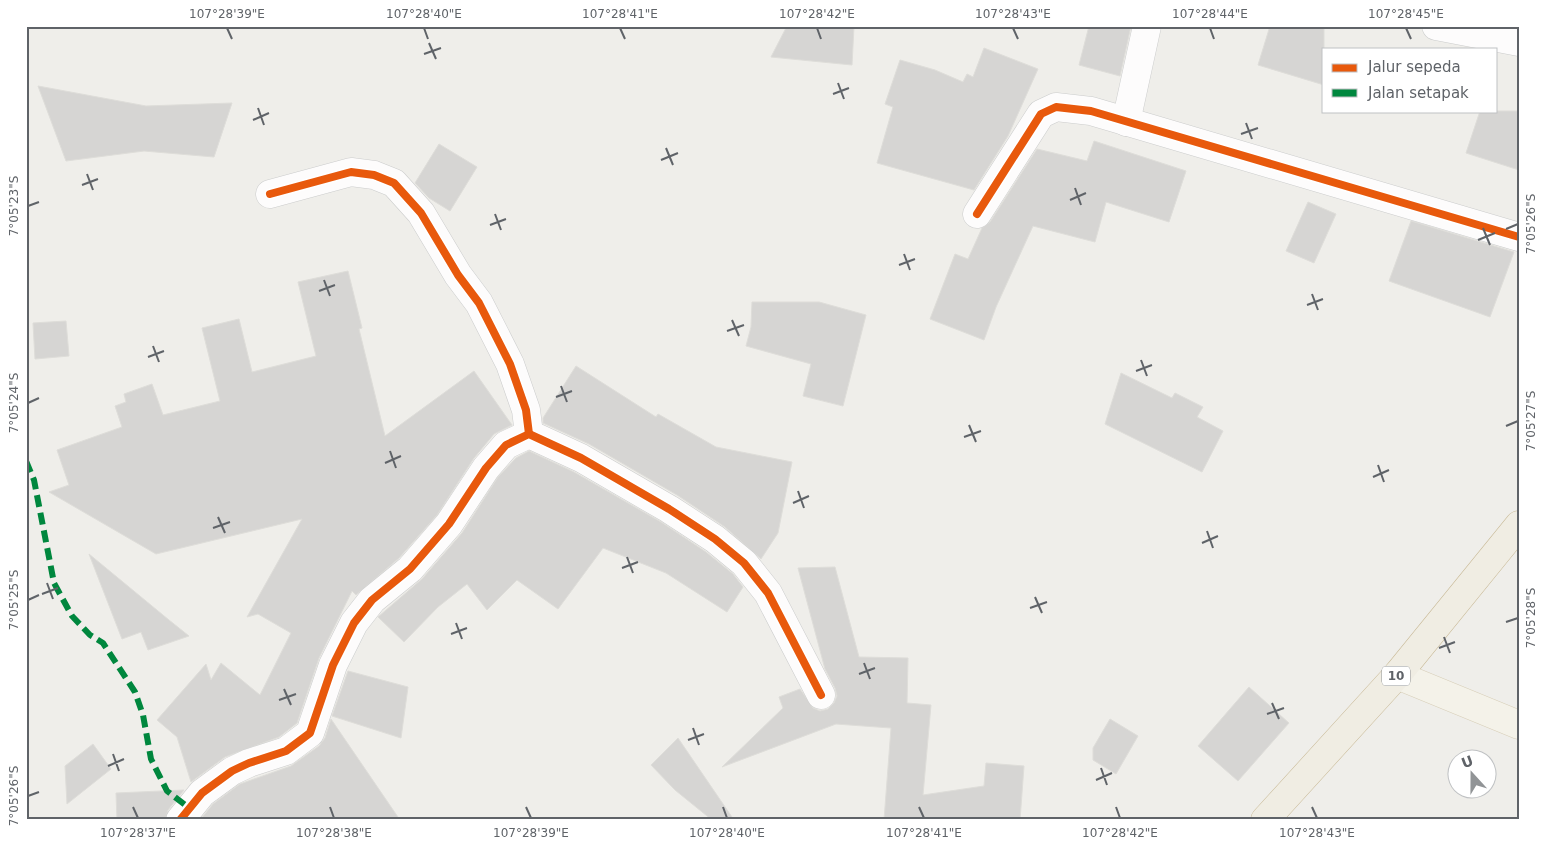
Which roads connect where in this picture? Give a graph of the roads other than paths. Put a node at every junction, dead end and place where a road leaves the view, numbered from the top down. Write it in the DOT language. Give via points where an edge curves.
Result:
graph roads {
  1 [pos="1147,26"];
  2 [pos="1436,26"];
  3 [pos="1519,42"];
  4 [pos="1126,122"];
  5 [pos="270,194"];
  6 [pos="977,214"];
  7 [pos="1519,236"];
  8 [pos="529,434"];
  9 [pos="1519,526"];
  10 [pos="1397,675"];
  11 [pos="821,695"];
  12 [pos="1519,725"];
  13 [pos="180,820"];
  14 [pos="1266,820"];
  1 -- 4 [label="street"];
  2 -- 3 [label="street"];
  4 -- 6 [label="street" via="1056,107 1041,114"];
  4 -- 7 [label="street"];
  5 -- 8 [label="street" via="351,172 374,175 394,184 421,213 479,303 510,364 526,410"];
  8 -- 11 [label="street" via="581,458 669,510 715,539 744,564 768,593"];
  8 -- 13 [label="street" via="506,445 486,468 449,524 410,569 372,600 354,623 333,665 310,733 286,751 232,771 202,793"];
  9 -- 10 [label="highway, 10"];
  10 -- 12 [label="main road"];
  10 -- 14 [label="highway, 10"];
}
